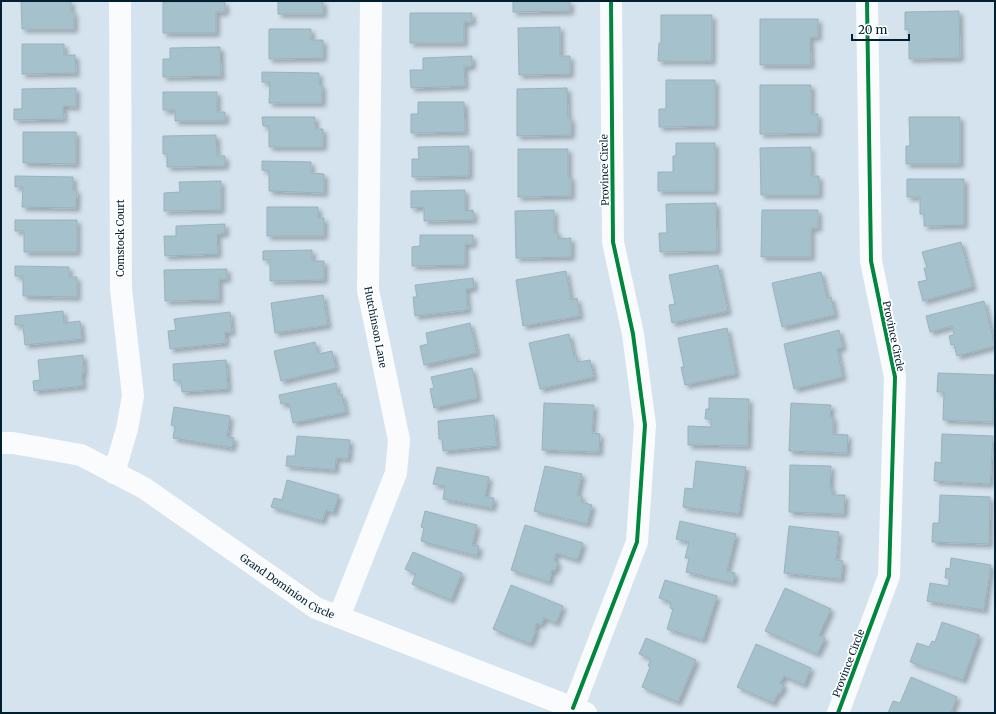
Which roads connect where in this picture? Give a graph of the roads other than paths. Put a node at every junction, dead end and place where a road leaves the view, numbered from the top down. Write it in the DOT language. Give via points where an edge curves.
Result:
graph roads {
  1 [pos="120,1"];
  2 [pos="371,1"];
  3 [pos="611,1"];
  4 [pos="867,1"];
  5 [pos="1,443"];
  6 [pos="114,473"];
  7 [pos="339,617"];
  8 [pos="580,711"];
  9 [pos="838,713"];
  1 -- 6 [label="street, Comstock Court" via="120,283 133,396 127,429"];
  2 -- 7 [label="street, Hutchinson Lane" via="368,290 399,440 396,473"];
  3 -- 8 [label="street, Province Circle" via="613,242 633,334 645,424 637,542"];
  4 -- 9 [label="street, Province Circle" via="871,261 895,377 890,576"];
  5 -- 6 [label="street, Grand Dominion Circle" via="81,455"];
  6 -- 7 [label="street, Grand Dominion Circle" via="144,488 316,608"];
  7 -- 8 [label="street, Grand Dominion Circle"];
}
